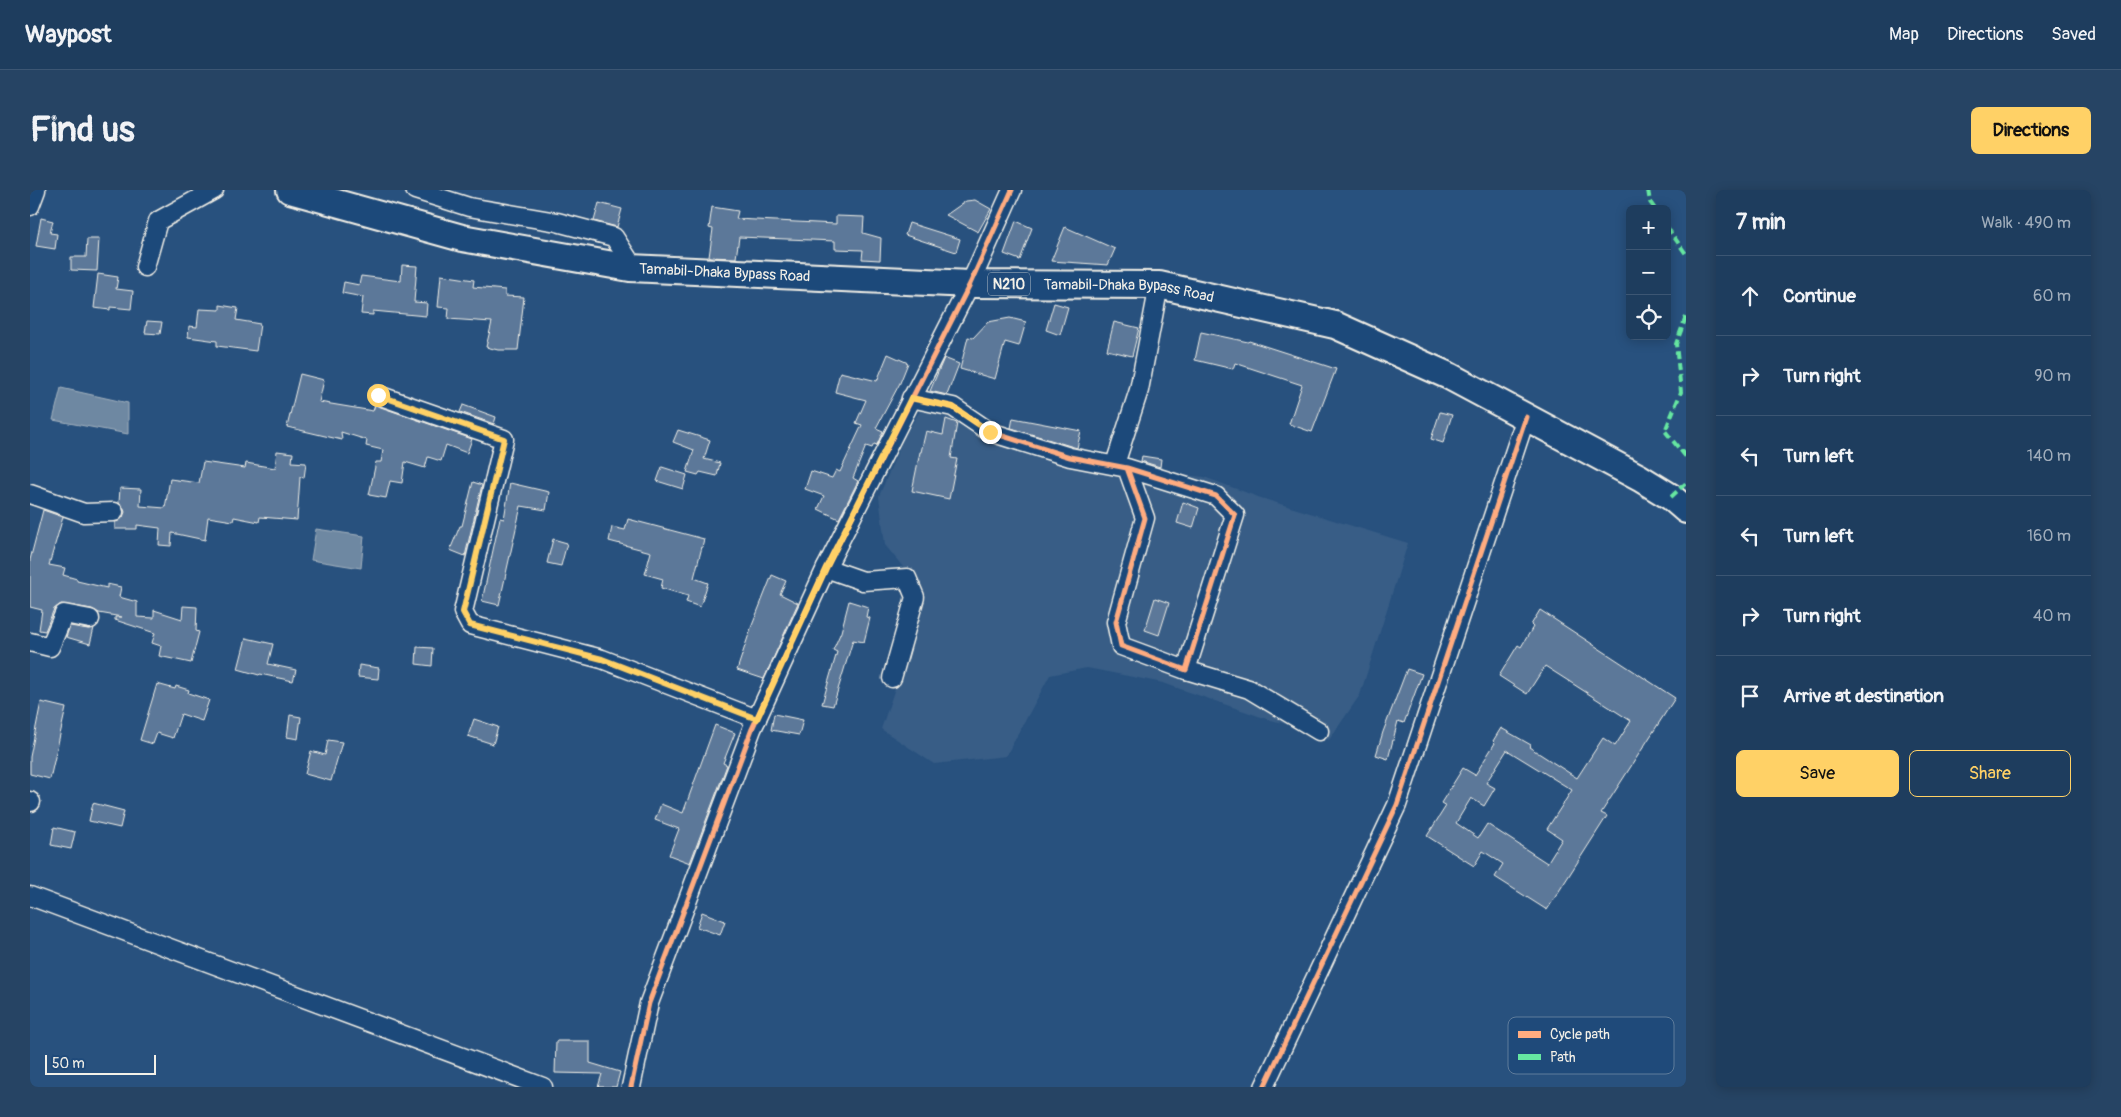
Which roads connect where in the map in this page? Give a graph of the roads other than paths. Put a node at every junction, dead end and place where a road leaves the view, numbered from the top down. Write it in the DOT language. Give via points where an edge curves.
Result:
graph roads {
  1 [pos="36,190"];
  2 [pos="214,190"];
  3 [pos="290,190"];
  4 [pos="415,190"];
  5 [pos="1012,190"];
  6 [pos="30,206"];
  7 [pos="146,267"];
  8 [pos="634,268"];
  9 [pos="970,284"];
  10 [pos="1159,285"];
  11 [pos="378,395"];
  12 [pos="911,398"];
  13 [pos="1526,417"];
  14 [pos="1121,464"];
  15 [pos="30,494"];
  16 [pos="1686,510"];
  17 [pos="114,512"];
  18 [pos="826,568"];
  19 [pos="90,619"];
  20 [pos="30,642"];
  21 [pos="1186,670"];
  22 [pos="892,678"];
  23 [pos="757,719"];
  24 [pos="1319,731"];
  25 [pos="30,896"];
  26 [pos="543,1087"];
  27 [pos="631,1087"];
  28 [pos="1264,1087"];
  1 -- 6 [label="street"];
  2 -- 7 [label="street" via="158,221"];
  3 -- 8 [label="highway, Tamabil-Dhaka Bypass Road / N210" via="462,238"];
  4 -- 8 [label="street" via="469,208 557,222 614,237"];
  5 -- 9 [label="street"];
  8 -- 9 [label="highway, Tamabil-Dhaka Bypass Road / N210"];
  9 -- 10 [label="highway, Tamabil-Dhaka Bypass Road / N210"];
  9 -- 12 [label="street"];
  10 -- 13 [label="highway, Tamabil-Dhaka Bypass Road / N210" via="1335,325 1449,376"];
  10 -- 14 [label="street"];
  11 -- 23 [label="street" via="504,439 463,612 470,625 602,659"];
  12 -- 14 [label="street" via="953,407 990,432 1070,457"];
  12 -- 18 [label="street"];
  13 -- 16 [label="highway, Tamabil-Dhaka Bypass Road / N210" via="1640,478"];
  13 -- 28 [label="street" via="1398,805"];
  14 -- 21 [label="street" via="1145,518 1116,622 1120,646"];
  14 -- 21 [label="street" via="1216,496 1234,515"];
  15 -- 17 [label="street" via="84,513"];
  18 -- 22 [label="street" via="863,582 907,578 914,598"];
  18 -- 23 [label="street"];
  19 -- 20 [label="street" via="64,614 50,648"];
  21 -- 24 [label="street" via="1248,689"];
  23 -- 27 [label="street" via="649,1003"];
  25 -- 26 [label="street"];
}
